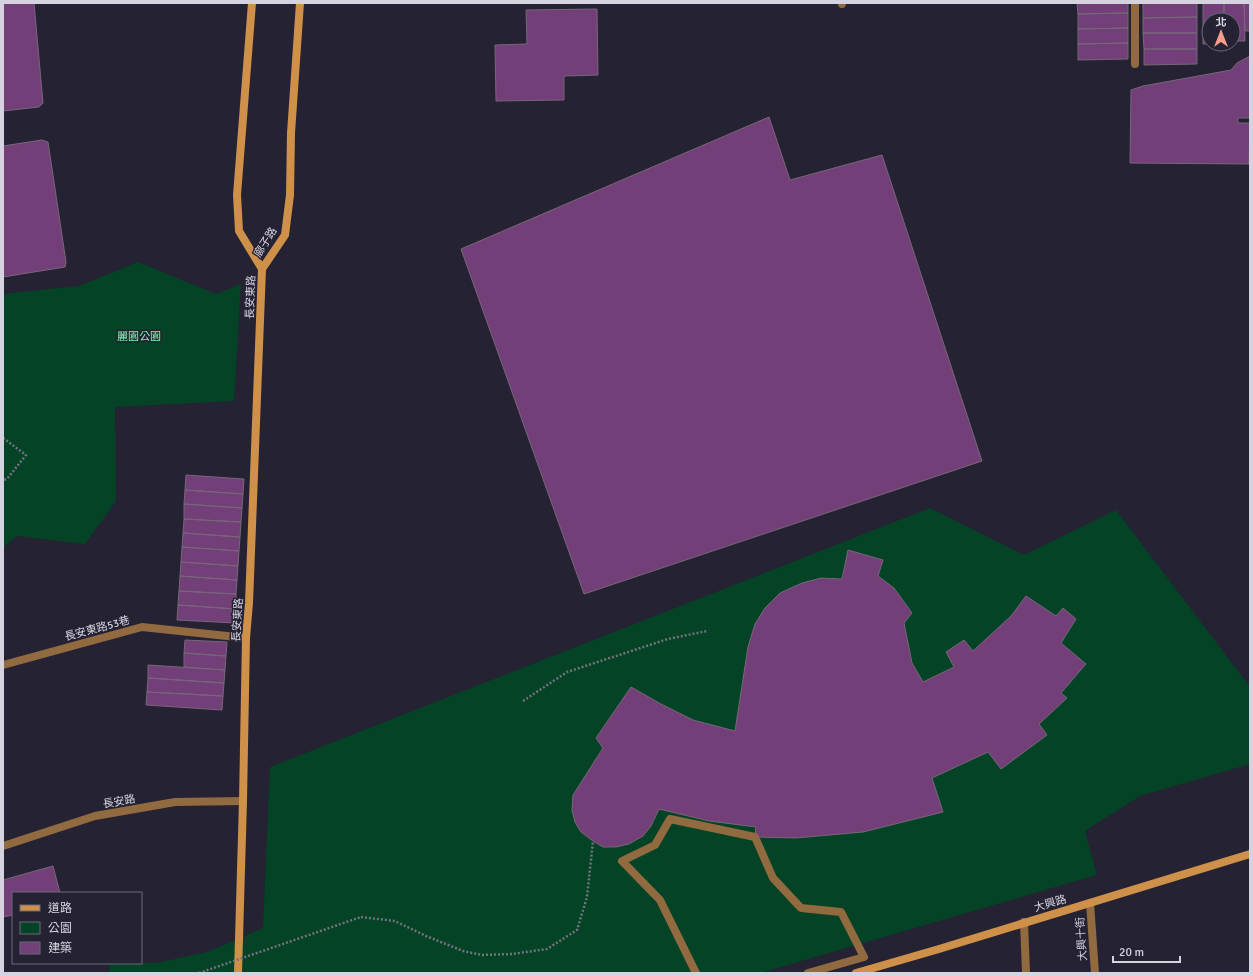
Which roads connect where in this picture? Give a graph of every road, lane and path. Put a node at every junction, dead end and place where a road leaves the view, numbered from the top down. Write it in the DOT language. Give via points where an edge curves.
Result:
graph roads {
  1 [pos="252,3"];
  2 [pos="300,3"];
  3 [pos="1135,3"];
  4 [pos="1135,64"];
  5 [pos="262,269"];
  6 [pos="3,438"];
  7 [pos="3,480"];
  8 [pos="707,631"];
  9 [pos="246,638"];
  10 [pos="3,665"];
  11 [pos="523,701"];
  12 [pos="243,801"];
  13 [pos="593,841"];
  14 [pos="3,846"];
  15 [pos="1250,854"];
  16 [pos="1090,903"];
  17 [pos="1024,922"];
  18 [pos="199,973"];
  19 [pos="238,973"];
  20 [pos="696,973"];
  21 [pos="808,973"];
  22 [pos="856,973"];
  23 [pos="1026,973"];
  24 [pos="1095,973"];
  1 -- 5 [label="street, 廍子路" via="237,195 239,231"];
  2 -- 5 [label="street, 廍子路" via="291,133 290,195 285,235"];
  3 -- 4 [label="street"];
  5 -- 9 [label="street, 長安東路" via="250,603"];
  6 -- 7 [label="path" via="26,456 7,479"];
  8 -- 11 [label="path" via="668,639 567,672"];
  9 -- 10 [label="street, 長安東路53巷" via="142,627"];
  9 -- 12 [label="street, 長安東路"];
  12 -- 14 [label="street, 長安路" via="175,802 95,816"];
  12 -- 19 [label="street, 長安東路"];
  13 -- 18 [label="path, bridge" via="587,898 577,930 547,949 482,955 463,951 396,921 361,917"];
  15 -- 16 [label="street, 大興路"];
  16 -- 17 [label="street, 大興路"];
  16 -- 24 [label="street, 大興十街"];
  17 -- 22 [label="street, 大興路"];
  17 -- 23 [label="street"];
  20 -- 21 [label="street" via="660,900 622,861 655,845 670,819 756,837 773,878 801,908 841,912 864,956"];
}
